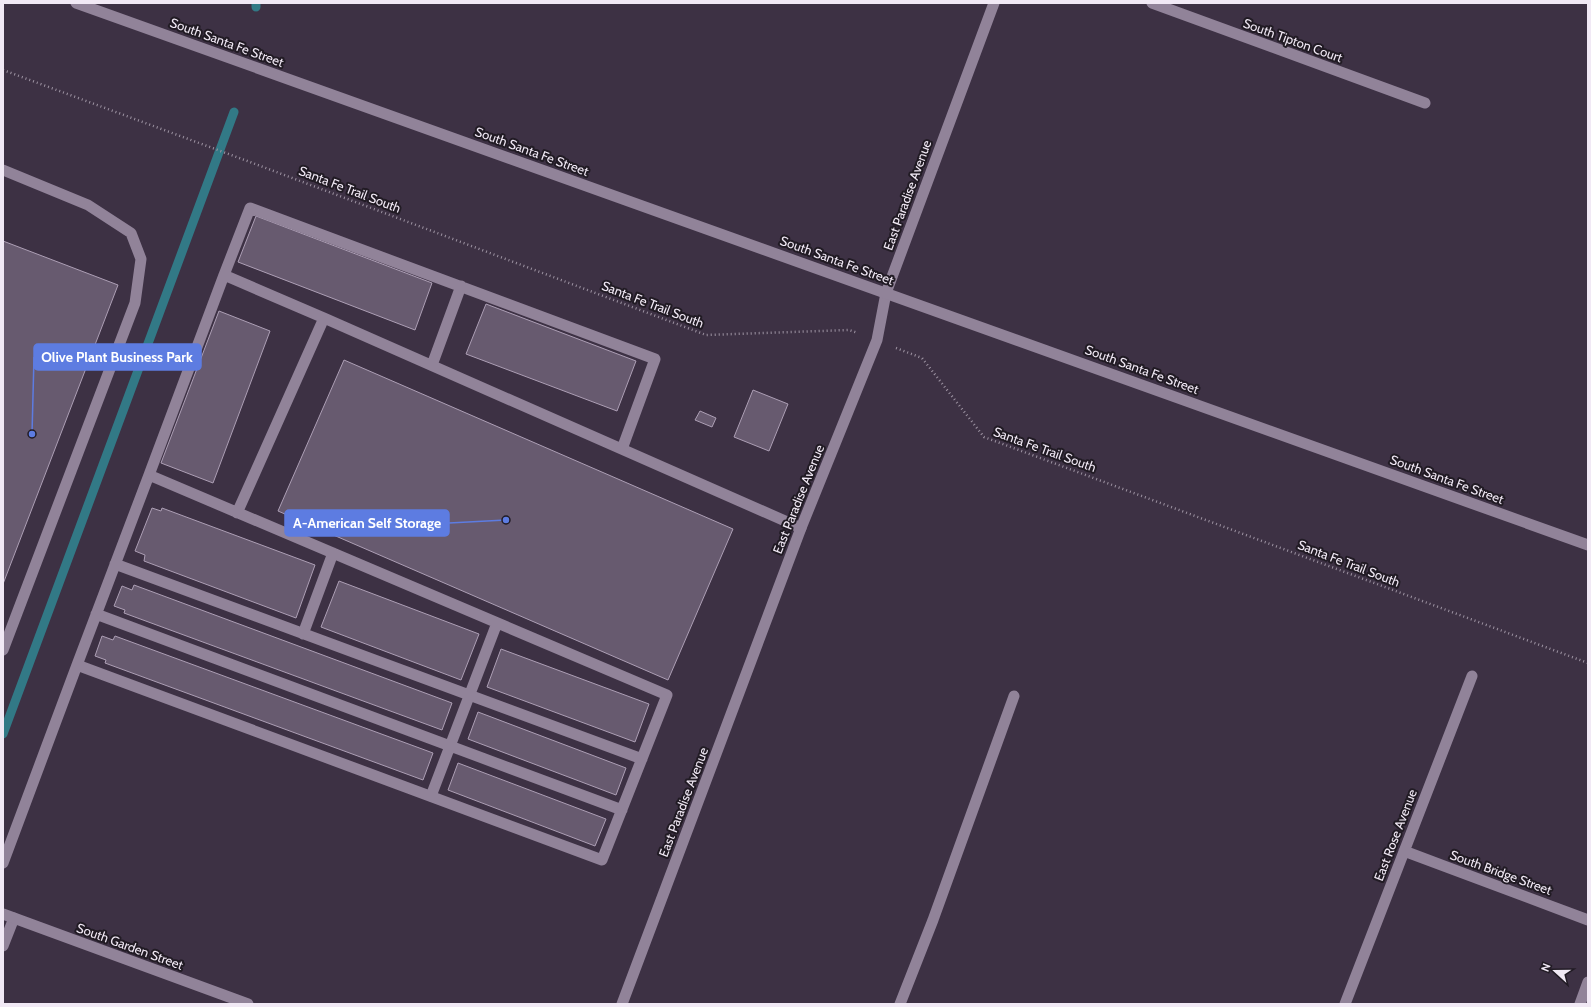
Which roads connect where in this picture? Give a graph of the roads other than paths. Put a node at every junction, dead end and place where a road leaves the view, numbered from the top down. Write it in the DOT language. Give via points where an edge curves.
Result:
graph roads {
  1 [pos="76,3"];
  2 [pos="994,3"];
  3 [pos="1152,3"];
  4 [pos="1425,104"];
  5 [pos="3,170"];
  6 [pos="224,275"];
  7 [pos="461,286"];
  8 [pos="886,292"];
  9 [pos="324,318"];
  10 [pos="432,365"];
  11 [pos="622,449"];
  12 [pos="149,475"];
  13 [pos="237,512"];
  14 [pos="801,528"];
  15 [pos="1588,545"];
  16 [pos="334,553"];
  17 [pos="115,564"];
  18 [pos="96,614"];
  19 [pos="497,623"];
  20 [pos="302,634"];
  21 [pos="3,650"];
  22 [pos="77,665"];
  23 [pos="1472,676"];
  24 [pos="470,695"];
  25 [pos="1014,696"];
  26 [pos="450,746"];
  27 [pos="642,759"];
  28 [pos="431,796"];
  29 [pos="622,810"];
  30 [pos="1404,851"];
  31 [pos="3,863"];
  32 [pos="3,914"];
  33 [pos="14,918"];
  34 [pos="1588,920"];
  35 [pos="3,946"];
  36 [pos="1588,982"];
  37 [pos="248,1004"];
  38 [pos="622,1004"];
  39 [pos="900,1004"];
  40 [pos="1345,1004"];
  41 [pos="1580,1004"];
  1 -- 8 [label="street, South Santa Fe Street"];
  2 -- 8 [label="street, East Paradise Avenue"];
  3 -- 4 [label="street, South Tipton Court"];
  5 -- 21 [label="street" via="88,205 116,222 131,233 141,259 135,304"];
  6 -- 7 [label="street" via="250,208"];
  6 -- 9 [label="street"];
  6 -- 12 [label="street"];
  7 -- 10 [label="street"];
  7 -- 11 [label="street" via="655,359"];
  8 -- 14 [label="street, East Paradise Avenue" via="877,340"];
  8 -- 15 [label="street, South Santa Fe Street"];
  9 -- 10 [label="street"];
  9 -- 13 [label="street"];
  10 -- 11 [label="street"];
  11 -- 14 [label="street"];
  12 -- 13 [label="street"];
  12 -- 17 [label="street"];
  13 -- 16 [label="street"];
  14 -- 38 [label="street, East Paradise Avenue"];
  16 -- 19 [label="street"];
  16 -- 20 [label="street"];
  17 -- 18 [label="street"];
  17 -- 20 [label="street"];
  18 -- 22 [label="street"];
  18 -- 26 [label="street"];
  19 -- 24 [label="street"];
  19 -- 27 [label="street" via="667,695"];
  20 -- 24 [label="street"];
  22 -- 28 [label="street"];
  22 -- 31 [label="street"];
  23 -- 30 [label="street, East Rose Avenue"];
  24 -- 26 [label="street"];
  24 -- 27 [label="street"];
  25 -- 39 [label="street"];
  26 -- 28 [label="street"];
  26 -- 29 [label="street"];
  27 -- 29 [label="street"];
  28 -- 29 [label="street" via="602,860"];
  30 -- 34 [label="street, South Bridge Street"];
  30 -- 40 [label="street, East Rose Avenue"];
  32 -- 33 [label="street, South Garden Street"];
  33 -- 35 [label="street"];
  33 -- 37 [label="street, South Garden Street"];
  36 -- 41 [label="street"];
}
